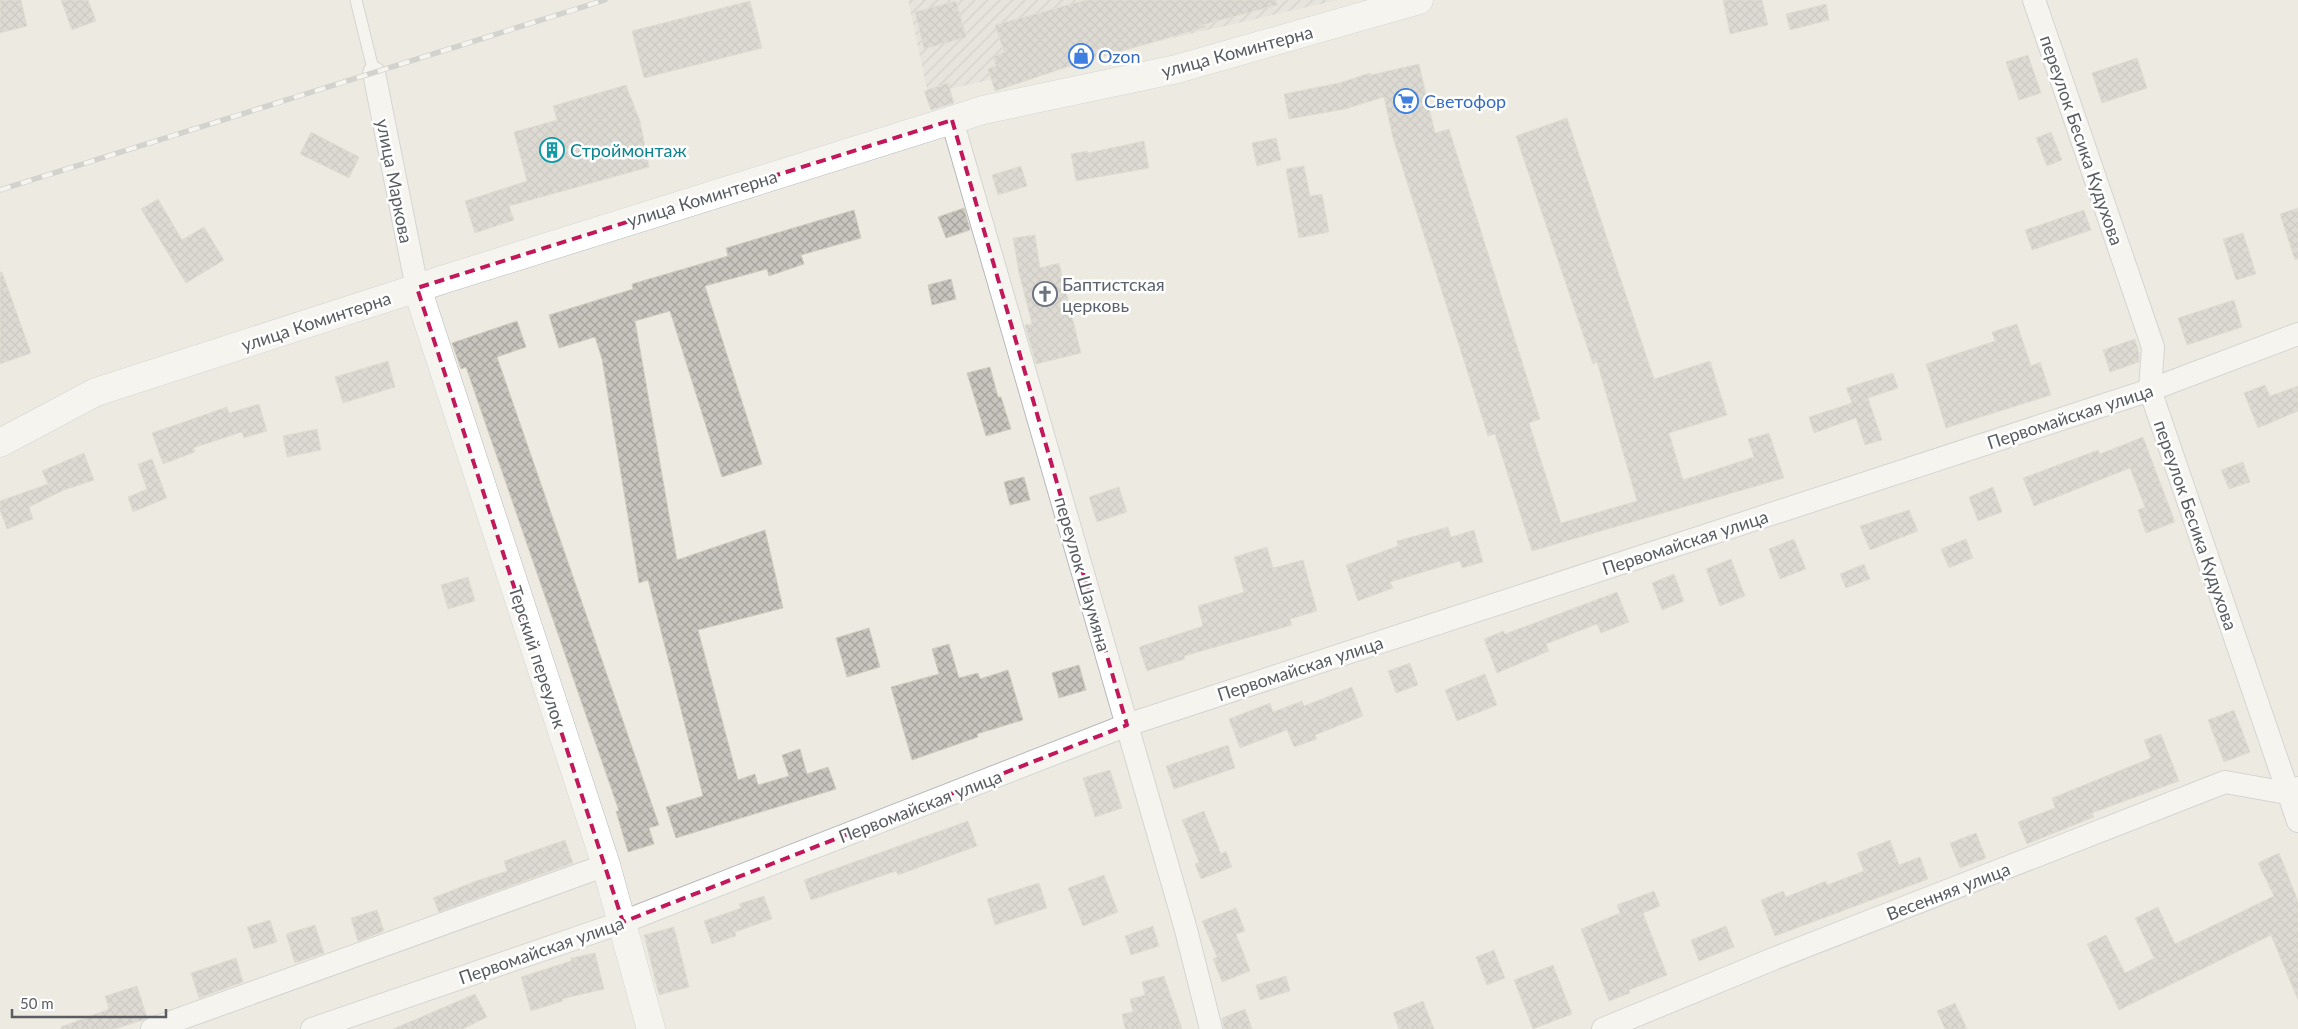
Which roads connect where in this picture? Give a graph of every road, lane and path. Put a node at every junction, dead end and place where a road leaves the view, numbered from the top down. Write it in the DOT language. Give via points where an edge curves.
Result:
graph roads {
  1 [pos="356,0"];
  2 [pos="1419,0"];
  3 [pos="2034,0"];
  4 [pos="374,73"];
  5 [pos="952,120"];
  6 [pos="417,288"];
  7 [pos="2298,334"];
  8 [pos="2150,390"];
  9 [pos="0,443"];
  10 [pos="1127,725"];
  11 [pos="2293,790"];
  12 [pos="2298,822"];
  13 [pos="606,865"];
  14 [pos="623,922"];
  15 [pos="152,1029"];
  16 [pos="312,1029"];
  17 [pos="651,1029"];
  18 [pos="1211,1029"];
  19 [pos="1603,1029"];
  1 -- 4 [label="lane"];
  2 -- 5 [label="street, улица Коминтерна" via="1177,69 983,110"];
  3 -- 8 [label="street, переулок Бесика Кудухова" via="2153,347"];
  4 -- 6 [label="street, улица Маркова"];
  5 -- 6 [label="street, улица Коминтерна"];
  5 -- 10 [label="street, переулок Шаумяна"];
  6 -- 9 [label="street, улица Коминтерна" via="96,392"];
  6 -- 13 [label="street, Терский переулок"];
  7 -- 8 [label="street, Первомайская улица"];
  8 -- 10 [label="street, Первомайская улица"];
  8 -- 11 [label="street, переулок Бесика Кудухова"];
  10 -- 14 [label="street, Первомайская улица"];
  10 -- 18 [label="street, переулок Шаумяна"];
  11 -- 12 [label="street, переулок Бесика Кудухова"];
  11 -- 19 [label="street, Весенняя улица" via="2225,782"];
  13 -- 14 [label="street, Терский переулок"];
  13 -- 15 [label="street"];
  14 -- 16 [label="street, Первомайская улица"];
  14 -- 17 [label="street, Терский переулок"];
}
